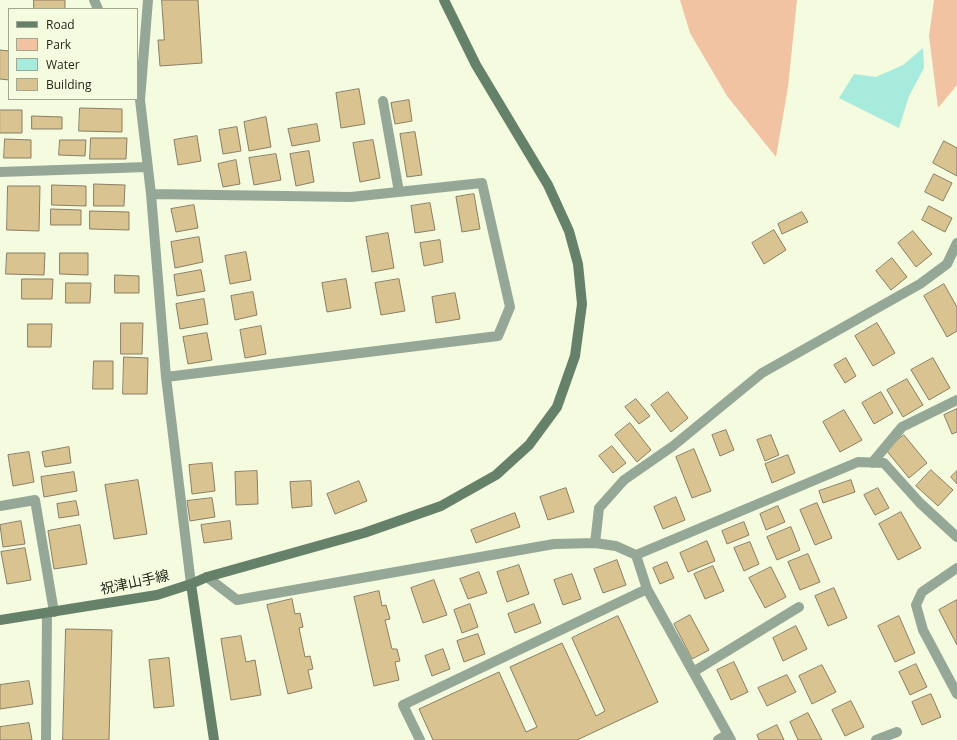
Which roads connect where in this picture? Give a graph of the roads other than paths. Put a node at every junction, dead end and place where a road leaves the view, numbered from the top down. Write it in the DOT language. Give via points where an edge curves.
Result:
graph roads {
  1 [pos="148,0"];
  2 [pos="444,0"];
  3 [pos="139,96"];
  4 [pos="383,101"];
  5 [pos="147,167"];
  6 [pos="0,172"];
  7 [pos="399,192"];
  8 [pos="151,194"];
  9 [pos="957,244"];
  10 [pos="166,377"];
  11 [pos="957,400"];
  12 [pos="872,463"];
  13 [pos="0,506"];
  14 [pos="957,537"];
  15 [pos="595,543"];
  16 [pos="636,555"];
  17 [pos="957,568"];
  18 [pos="207,577"];
  19 [pos="192,584"];
  20 [pos="647,589"];
  21 [pos="799,607"];
  22 [pos="50,612"];
  23 [pos="0,620"];
  24 [pos="693,672"];
  25 [pos="957,694"];
  26 [pos="897,732"];
  27 [pos="729,737"];
  28 [pos="46,740"];
  29 [pos="214,740"];
  30 [pos="420,740"];
  31 [pos="718,740"];
  32 [pos="876,740"];
  1 -- 3 [label="street"];
  2 -- 18 [label="street" via="476,65 548,185 569,231 576,258 582,304 575,356 557,407 529,445 496,476 441,506 364,533"];
  3 -- 5 [label="street"];
  4 -- 7 [label="street"];
  5 -- 6 [label="street"];
  5 -- 8 [label="street"];
  7 -- 8 [label="street" via="351,197"];
  7 -- 10 [label="street" via="482,183 510,307 498,336"];
  8 -- 10 [label="street"];
  9 -- 15 [label="street" via="947,264 920,284 762,373 673,446 624,480 599,508"];
  10 -- 19 [label="street"];
  11 -- 12 [label="street" via="902,426"];
  12 -- 14 [label="street" via="884,463 920,503"];
  12 -- 16 [label="street" via="858,462"];
  13 -- 22 [label="street" via="35,500"];
  15 -- 16 [label="street" via="616,546"];
  15 -- 18 [label="street" via="554,544 237,600"];
  16 -- 20 [label="street"];
  17 -- 25 [label="street" via="922,592 916,605 923,630"];
  18 -- 19 [label="street"];
  19 -- 22 [label="street, 祝津山手線" via="157,595"];
  19 -- 29 [label="street, 祝津山手線"];
  20 -- 24 [label="street"];
  20 -- 30 [label="street" via="403,705"];
  21 -- 24 [label="street"];
  22 -- 23 [label="street, 祝津山手線"];
  22 -- 28 [label="street"];
  24 -- 27 [label="street"];
  26 -- 32 [label="street"];
  27 -- 31 [label="street"];
}
